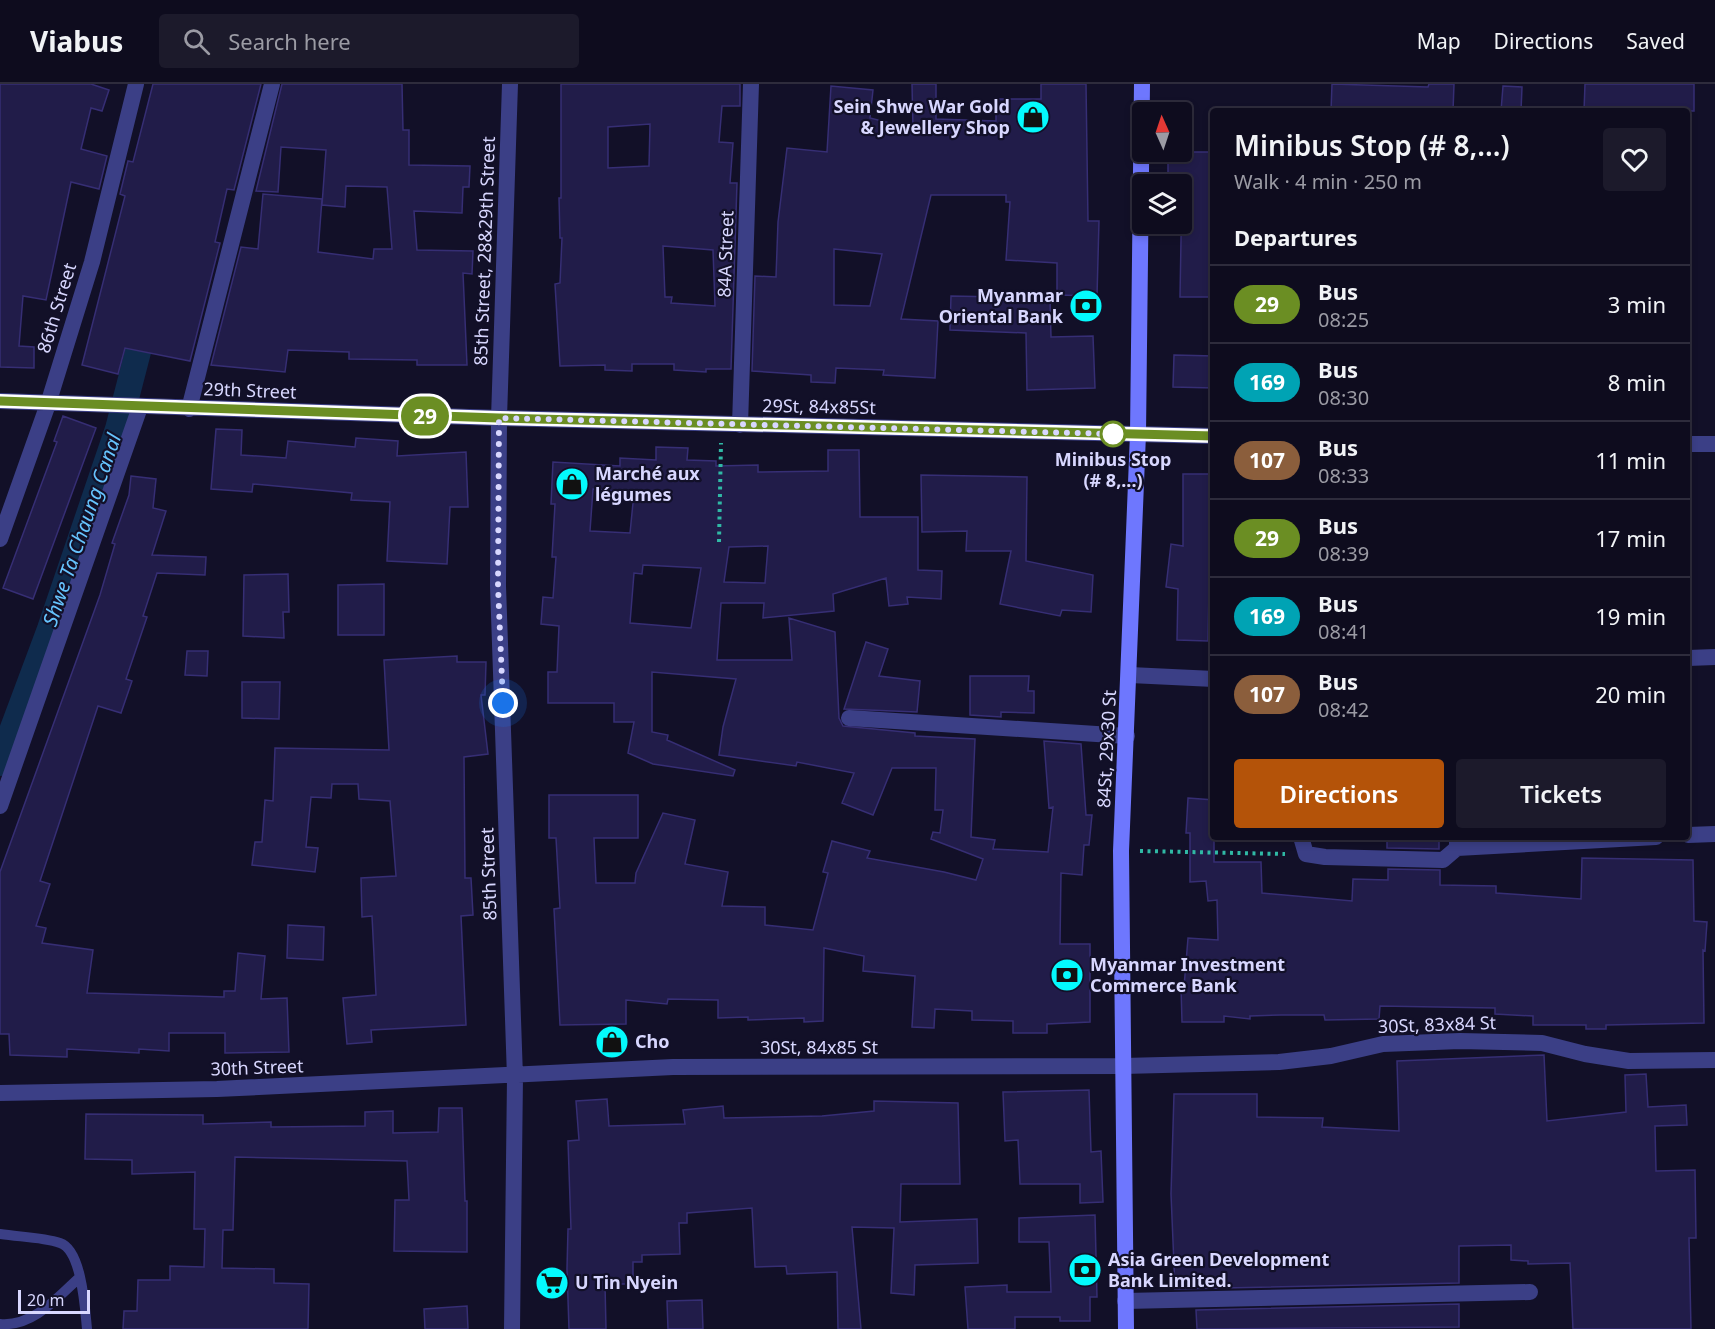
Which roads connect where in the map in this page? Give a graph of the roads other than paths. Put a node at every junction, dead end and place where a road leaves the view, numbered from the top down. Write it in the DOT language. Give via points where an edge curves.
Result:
graph roads {
  1 [pos="136,84"];
  2 [pos="272,84"];
  3 [pos="510,84"];
  4 [pos="752,84"];
  5 [pos="1142,84"];
  6 [pos="0,401"];
  7 [pos="48,404"];
  8 [pos="138,407"];
  9 [pos="189,409"];
  10 [pos="499,418"];
  11 [pos="740,424"];
  12 [pos="1138,434"];
  13 [pos="1210,436"];
  14 [pos="1690,444"];
  15 [pos="1715,444"];
  16 [pos="0,539"];
  17 [pos="1715,657"];
  18 [pos="1690,658"];
  19 [pos="1130,675"];
  20 [pos="1210,679"];
  21 [pos="849,718"];
  22 [pos="1127,736"];
  23 [pos="0,806"];
  24 [pos="1715,834"];
  25 [pos="1690,835"];
  26 [pos="1302,840"];
  27 [pos="1537,840"];
  28 [pos="1457,842"];
  29 [pos="1715,1060"];
  30 [pos="1123,1066"];
  31 [pos="515,1077"];
  32 [pos="0,1094"];
  33 [pos="0,1234"];
  34 [pos="80,1277"];
  35 [pos="1530,1292"];
  36 [pos="1125,1301"];
  37 [pos="0,1324"];
  38 [pos="87,1329"];
  39 [pos="512,1329"];
  40 [pos="1126,1329"];
  1 -- 7 [label="street, 86th Street" via="92,262"];
  2 -- 9 [label="street"];
  3 -- 10 [label="street, 85th Street, 28&29th Street"];
  4 -- 11 [label="street, 84A Street"];
  5 -- 12 [label="main road, 84St, 29x30 St"];
  6 -- 7 [label="street, 29th Street"];
  7 -- 8 [label="street, 29th Street"];
  7 -- 16 [label="street, 86th Street"];
  8 -- 9 [label="street, 29th Street"];
  8 -- 23 [label="street"];
  9 -- 10 [label="street, 29th Street"];
  10 -- 11 [label="street, 29St, 84x85St"];
  10 -- 31 [label="street, 85th Street" via="498,586"];
  11 -- 12 [label="street, 29St, 84x85St"];
  12 -- 13 [label="street, 29St, 84x85St"];
  12 -- 19 [label="main road, 84St, 29x30 St"];
  14 -- 15 [label="street"];
  17 -- 18 [label="street"];
  19 -- 20 [label="street"];
  19 -- 22 [label="main road, 84St, 29x30 St"];
  21 -- 22 [label="street"];
  22 -- 30 [label="main road, 84St, 29x30 St" via="1121,850"];
  24 -- 25 [label="street"];
  26 -- 28 [label="street" via="1306,854 1325,857 1443,860"];
  27 -- 28 [label="street"];
  29 -- 30 [label="street, 30St, 83x84 St" via="1629,1060 1542,1043 1460,1041 1383,1044 1279,1062"];
  30 -- 31 [label="street, 30St, 84x85 St" via="673,1067 592,1069"];
  30 -- 36 [label="main road, 84St, 29x30 St"];
  31 -- 32 [label="street, 30th Street"];
  31 -- 39 [label="street, 85th Street"];
  33 -- 34 [label="lane" via="62,1243 71,1250"];
  34 -- 37 [label="lane" via="22,1323"];
  34 -- 38 [label="lane"];
  35 -- 36 [label="street"];
  36 -- 40 [label="main road, 84St, 29x30 St"];
}
